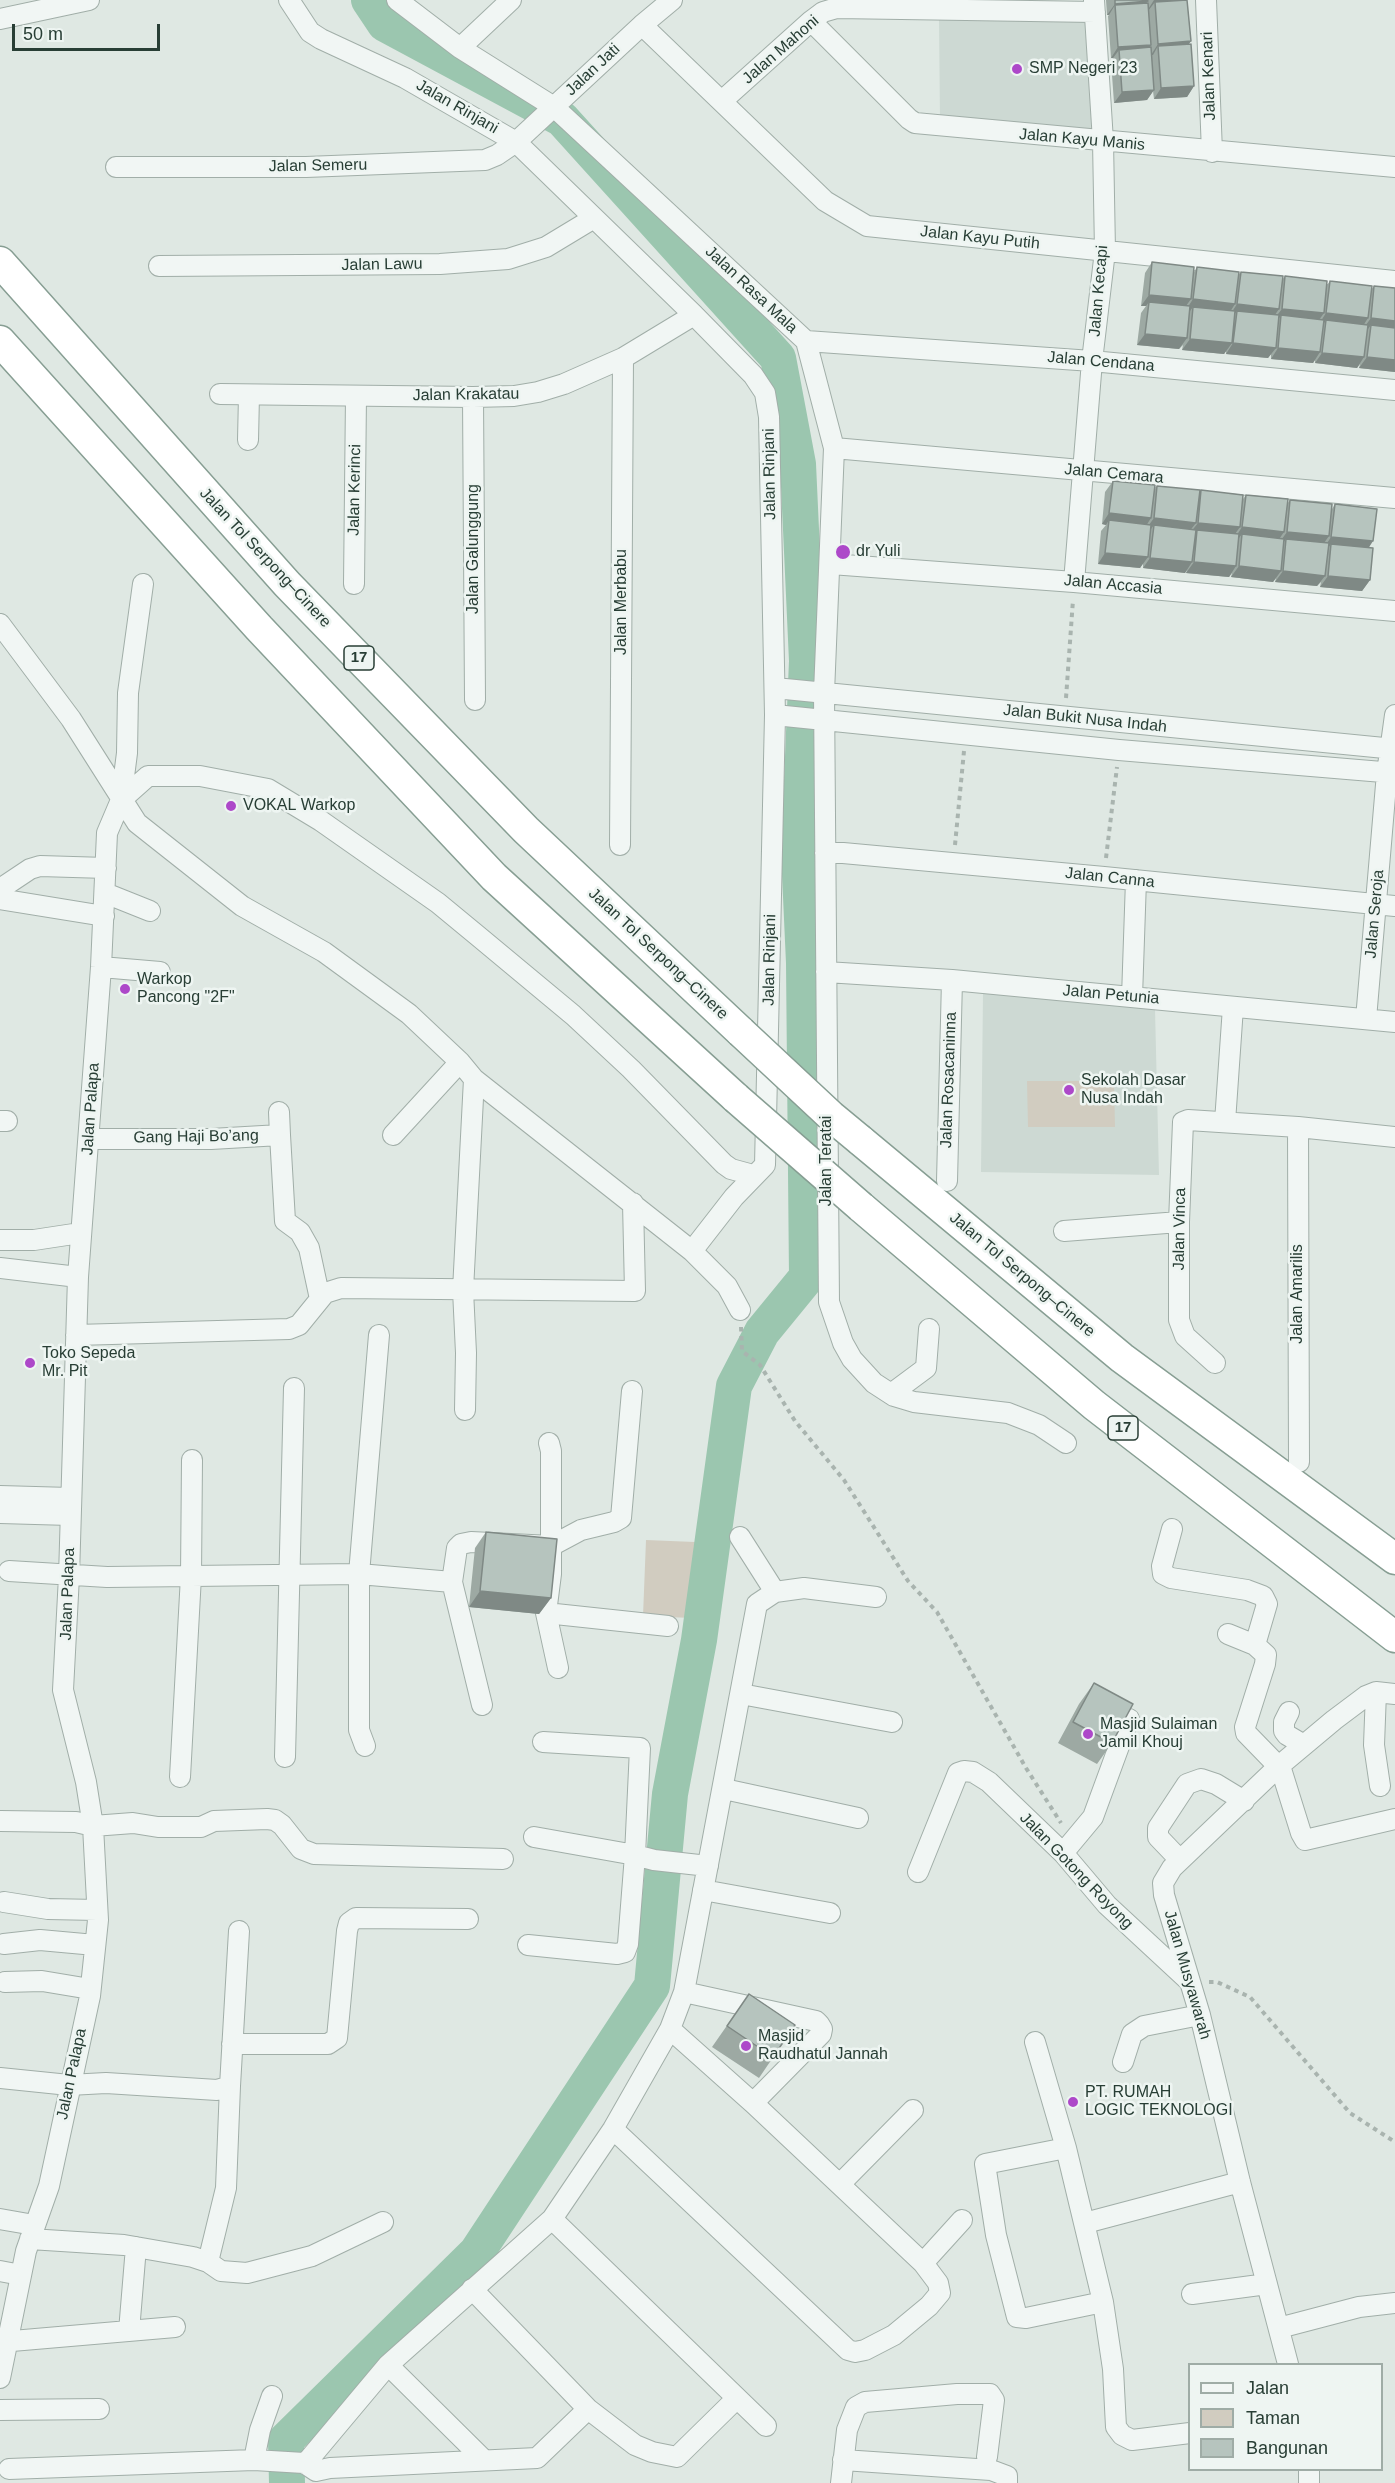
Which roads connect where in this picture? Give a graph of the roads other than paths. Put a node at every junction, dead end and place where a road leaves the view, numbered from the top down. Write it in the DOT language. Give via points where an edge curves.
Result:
graph roads {
  1 [pos="289,0"];
  2 [pos="397,0"];
  3 [pos="511,0"];
  4 [pos="672,0"];
  5 [pos="1206,0"];
  6 [pos="76,2"];
  7 [pos="1094,6"];
  8 [pos="0,19"];
  9 [pos="811,21"];
  10 [pos="642,25"];
  11 [pos="460,48"];
  12 [pos="723,100"];
  13 [pos="552,108"];
  14 [pos="521,138"];
  15 [pos="1103,141"];
  16 [pos="1212,152"];
  17 [pos="116,167"];
  18 [pos="1395,167"];
  19 [pos="594,218"];
  20 [pos="1105,251"];
  21 [pos="0,262"];
  22 [pos="159,266"];
  23 [pos="1395,280"];
  24 [pos="694,315"];
  25 [pos="0,341"];
  26 [pos="806,341"];
  27 [pos="623,358"];
  28 [pos="1092,361"];
  29 [pos="1395,390"];
  30 [pos="220,394"];
  31 [pos="249,395"];
  32 [pos="357,396"];
  33 [pos="473,397"];
  34 [pos="248,440"];
  35 [pos="834,448"];
  36 [pos="1084,471"];
  37 [pos="1395,498"];
  38 [pos="831,564"];
  39 [pos="1074,582"];
  40 [pos="143,584"];
  41 [pos="354,584"];
  42 [pos="1395,611"];
  43 [pos="0,624"];
  44 [pos="777,688"];
  45 [pos="821,693"];
  46 [pos="475,700"];
  47 [pos="777,715"];
  48 [pos="1395,716"];
  49 [pos="822,721"];
  50 [pos="1393,748"];
  51 [pos="1391,773"];
  52 [pos="121,800"];
  53 [pos="620,845"];
  54 [pos="825,854"];
  55 [pos="106,868"];
  56 [pos="18,878"];
  57 [pos="1136,880"];
  58 [pos="0,889"];
  59 [pos="105,893"];
  60 [pos="0,899"];
  61 [pos="20,903"];
  62 [pos="1386,905"];
  63 [pos="150,911"];
  64 [pos="104,916"];
  65 [pos="101,967"];
  66 [pos="160,972"];
  67 [pos="826,972"];
  68 [pos="952,980"];
  69 [pos="1132,997"];
  70 [pos="1233,1007"];
  71 [pos="1366,1019"];
  72 [pos="1395,1022"];
  73 [pos="460,1062"];
  74 [pos="474,1079"];
  75 [pos="279,1112"];
  76 [pos="1225,1122"];
  77 [pos="1298,1127"];
  78 [pos="280,1135"];
  79 [pos="393,1135"];
  80 [pos="1395,1137"];
  81 [pos="89,1139"];
  82 [pos="753,1175"];
  83 [pos="946,1181"];
  84 [pos="633,1203"];
  85 [pos="1179,1222"];
  86 [pos="1064,1231"];
  87 [pos="80,1233"];
  88 [pos="0,1240"];
  89 [pos="34,1240"];
  90 [pos="692,1251"];
  91 [pos="0,1268"];
  92 [pos="33,1271"];
  93 [pos="78,1277"];
  94 [pos="463,1290"];
  95 [pos="320,1299"];
  96 [pos="740,1310"];
  97 [pos="929,1329"];
  98 [pos="76,1335"];
  99 [pos="379,1335"];
  100 [pos="1215,1363"];
  101 [pos="294,1388"];
  102 [pos="632,1390"];
  103 [pos="891,1394"];
  104 [pos="465,1410"];
  105 [pos="549,1443"];
  106 [pos="1066,1443"];
  107 [pos="192,1460"];
  108 [pos="1299,1462"];
  109 [pos="0,1496"];
  110 [pos="70,1506"];
  111 [pos="0,1513"];
  112 [pos="1172,1529"];
  113 [pos="740,1537"];
  114 [pos="551,1546"];
  115 [pos="1395,1559"];
  116 [pos="9,1571"];
  117 [pos="359,1574"];
  118 [pos="69,1576"];
  119 [pos="191,1576"];
  120 [pos="291,1576"];
  121 [pos="452,1582"];
  122 [pos="775,1592"];
  123 [pos="876,1597"];
  124 [pos="546,1612"];
  125 [pos="668,1626"];
  126 [pos="1228,1634"];
  127 [pos="1395,1637"];
  128 [pos="1255,1645"];
  129 [pos="558,1668"];
  130 [pos="1385,1693"];
  131 [pos="741,1694"];
  132 [pos="482,1705"];
  133 [pos="1289,1713"];
  134 [pos="1129,1719"];
  135 [pos="892,1722"];
  136 [pos="543,1742"];
  137 [pos="1304,1745"];
  138 [pos="365,1746"];
  139 [pos="285,1756"];
  140 [pos="1279,1766"];
  141 [pos="180,1777"];
  142 [pos="1380,1786"];
  143 [pos="724,1789"];
  144 [pos="1244,1801"];
  145 [pos="858,1818"];
  146 [pos="1395,1819"];
  147 [pos="0,1821"];
  148 [pos="93,1826"];
  149 [pos="534,1838"];
  150 [pos="1068,1847"];
  151 [pos="635,1855"];
  152 [pos="503,1859"];
  153 [pos="1180,1860"];
  154 [pos="708,1866"];
  155 [pos="918,1872"];
  156 [pos="703,1890"];
  157 [pos="4,1902"];
  158 [pos="97,1910"];
  159 [pos="830,1913"];
  160 [pos="468,1919"];
  161 [pos="239,1930"];
  162 [pos="4,1944"];
  163 [pos="95,1945"];
  164 [pos="528,1945"];
  165 [pos="1189,1981"];
  166 [pos="5,1983"];
  167 [pos="90,1989"];
  168 [pos="684,1992"];
  169 [pos="1200,2015"];
  170 [pos="670,2029"];
  171 [pos="1035,2042"];
  172 [pos="232,2044"];
  173 [pos="1123,2062"];
  174 [pos="0,2078"];
  175 [pos="69,2085"];
  176 [pos="230,2086"];
  177 [pos="753,2103"];
  178 [pos="913,2110"];
  179 [pos="612,2129"];
  180 [pos="1066,2148"];
  181 [pos="1240,2182"];
  182 [pos="840,2184"];
  183 [pos="0,2219"];
  184 [pos="552,2219"];
  185 [pos="962,2220"];
  186 [pos="383,2222"];
  187 [pos="1085,2223"];
  188 [pos="32,2232"];
  189 [pos="136,2247"];
  190 [pos="208,2262"];
  191 [pos="924,2263"];
  192 [pos="0,2271"];
  193 [pos="21,2275"];
  194 [pos="1267,2284"];
  195 [pos="472,2289"];
  196 [pos="1192,2294"];
  197 [pos="1103,2302"];
  198 [pos="1395,2303"];
  199 [pos="174,2327"];
  200 [pos="1279,2328"];
  201 [pos="129,2331"];
  202 [pos="4,2342"];
  203 [pos="1288,2363"];
  204 [pos="388,2365"];
  205 [pos="0,2378"];
  206 [pos="272,2396"];
  207 [pos="735,2397"];
  208 [pos="99,2409"];
  209 [pos="588,2409"];
  210 [pos="0,2410"];
  211 [pos="766,2427"];
  212 [pos="1188,2433"];
  213 [pos="987,2457"];
  214 [pos="484,2460"];
  215 [pos="843,2460"];
  216 [pos="258,2461"];
  217 [pos="9,2469"];
  218 [pos="311,2470"];
  219 [pos="840,2483"];
  220 [pos="1007,2483"];
  1 -- 14 [label="street, Jalan Rinjani" via="310,32 321,39"];
  2 -- 11 [label="street, Jalan Rasa Mala"];
  3 -- 11 [label="street"];
  4 -- 10 [label="street, Jalan Jati"];
  5 -- 16 [label="street, Jalan Kenari"];
  6 -- 8 [label="street"];
  7 -- 9 [label="street, Jalan Mahoni" via="837,8"];
  7 -- 15 [label="street, Jalan Kecapi"];
  9 -- 12 [label="street, Jalan Mahoni"];
  9 -- 15 [label="street, Jalan Kayu Manis" via="915,123"];
  10 -- 12 [label="street, Jalan Kayu Putih"];
  10 -- 13 [label="street, Jalan Jati"];
  11 -- 13 [label="street, Jalan Rasa Mala"];
  12 -- 20 [label="street, Jalan Kayu Putih" via="825,201 859,223"];
  13 -- 14 [label="street, Jalan Jati"];
  13 -- 26 [label="street, Jalan Rasa Mala"];
  14 -- 17 [label="street, Jalan Semeru" via="497,155 472,161 306,167"];
  14 -- 19 [label="street, Jalan Rinjani"];
  15 -- 16 [label="street, Jalan Kayu Manis"];
  15 -- 20 [label="street, Jalan Kecapi"];
  16 -- 18 [label="street, Jalan Kayu Manis"];
  19 -- 22 [label="street, Jalan Lawu" via="546,247 508,259 440,264"];
  19 -- 24 [label="street, Jalan Rinjani"];
  20 -- 23 [label="street, Jalan Kayu Putih"];
  20 -- 28 [label="street, Jalan Kecapi"];
  21 -- 115 [label="highway, Jalan Tol Serpong–Cinere / 17, bridge" via="287,584 526,830 831,1116 1122,1358"];
  24 -- 27 [label="street, Jalan Krakatau"];
  24 -- 44 [label="street, Jalan Rinjani" via="753,375 765,393 769,417"];
  25 -- 127 [label="highway, 17, bridge" via="259,628 494,878 736,1098 1094,1405"];
  26 -- 28 [label="street, Jalan Cendana"];
  26 -- 35 [label="street, Jalan Rasa Mala"];
  27 -- 33 [label="street, Jalan Krakatau" via="538,392"];
  27 -- 53 [label="street, Jalan Merbabu"];
  28 -- 29 [label="street, Jalan Cendana"];
  28 -- 36 [label="street, Jalan Kecapi"];
  30 -- 31 [label="street, Jalan Krakatau"];
  31 -- 32 [label="street, Jalan Krakatau"];
  31 -- 34 [label="street"];
  32 -- 33 [label="street, Jalan Krakatau"];
  32 -- 41 [label="street, Jalan Kerinci"];
  33 -- 46 [label="street, Jalan Galunggung"];
  35 -- 36 [label="street, Jalan Cemara"];
  35 -- 38 [label="street, Jalan Rasa Mala"];
  36 -- 37 [label="street, Jalan Cemara"];
  36 -- 39 [label="street, Jalan Kecapi"];
  38 -- 39 [label="street, Jalan Accasia"];
  38 -- 45 [label="street, Jalan Rasa Mala"];
  39 -- 42 [label="street, Jalan Accasia"];
  40 -- 52 [label="street" via="128,693 128,753"];
  43 -- 52 [label="street" via="70,719"];
  44 -- 45 [label="street, Jalan Bukit Nusa Indah"];
  44 -- 47 [label="street, Jalan Rinjani"];
  45 -- 49 [label="street, Jalan Rasa Mala"];
  45 -- 50 [label="street, Jalan Bukit Nusa Indah"];
  47 -- 49 [label="street, Jalan Bukit Nusa Indah"];
  47 -- 82 [label="street, Jalan Rinjani" via="765,1165"];
  48 -- 50 [label="street, Jalan Seroja"];
  49 -- 51 [label="street, Jalan Bukit Nusa Indah"];
  49 -- 54 [label="street, Jalan Teratai"];
  50 -- 51 [label="street, Jalan Seroja"];
  51 -- 62 [label="street, Jalan Seroja"];
  52 -- 55 [label="street, Jalan Palapa" via="107,833"];
  52 -- 73 [label="street" via="137,823 200,875 242,906 324,952 409,1014"];
  52 -- 82 [label="street" via="148,776 200,776 268,789 321,820 470,929 623,1061 731,1170"];
  54 -- 57 [label="street, Jalan Canna"];
  54 -- 67 [label="street, Jalan Teratai"];
  55 -- 56 [label="street" via="40,866"];
  55 -- 59 [label="street, Jalan Palapa"];
  56 -- 58 [label="street"];
  56 -- 61 [label="street"];
  57 -- 62 [label="street, Jalan Canna"];
  57 -- 69 [label="street"];
  59 -- 63 [label="street"];
  59 -- 64 [label="street, Jalan Palapa"];
  60 -- 61 [label="street"];
  61 -- 64 [label="street"];
  62 -- 71 [label="street, Jalan Seroja"];
  64 -- 65 [label="street, Jalan Palapa"];
  65 -- 66 [label="street"];
  65 -- 81 [label="street, Jalan Palapa"];
  67 -- 68 [label="street, Jalan Petunia"];
  67 -- 103 [label="street, Jalan Teratai" via="829,1302 852,1359 874,1383"];
  68 -- 69 [label="street, Jalan Petunia"];
  68 -- 83 [label="street, Jalan Rosacaninna"];
  69 -- 70 [label="street, Jalan Petunia"];
  70 -- 71 [label="street, Jalan Petunia"];
  70 -- 76 [label="street"];
  71 -- 72 [label="street, Jalan Petunia"];
  73 -- 74 [label="street"];
  73 -- 79 [label="street"];
  74 -- 84 [label="street"];
  74 -- 94 [label="street"];
  75 -- 78 [label="street, Gang Haji Bo’ang"];
  76 -- 77 [label="street"];
  76 -- 85 [label="street, Jalan Vinca" via="1184,1122"];
  77 -- 80 [label="street"];
  77 -- 108 [label="street, Jalan Amarilis"];
  78 -- 81 [label="street, Gang Haji Bo’ang"];
  78 -- 95 [label="street" via="285,1221 300,1232 309,1248"];
  81 -- 87 [label="street, Jalan Palapa"];
  82 -- 90 [label="street, Jalan Rinjani"];
  84 -- 90 [label="street"];
  84 -- 94 [label="street" via="634,1291"];
  85 -- 86 [label="street"];
  85 -- 100 [label="street, Jalan Vinca" via="1181,1329"];
  87 -- 89 [label="street"];
  87 -- 93 [label="street, Jalan Palapa"];
  88 -- 89 [label="street"];
  89 -- 92 [label="street"];
  90 -- 96 [label="street" via="727,1286"];
  91 -- 92 [label="street"];
  92 -- 93 [label="street"];
  93 -- 98 [label="street, Jalan Palapa"];
  94 -- 95 [label="street" via="341,1288"];
  94 -- 104 [label="street"];
  95 -- 98 [label="street" via="299,1325 289,1329"];
  97 -- 103 [label="street" via="926,1368"];
  98 -- 110 [label="street, Jalan Palapa"];
  99 -- 117 [label="street"];
  101 -- 120 [label="street"];
  102 -- 114 [label="street" via="622,1517 566,1536"];
  103 -- 106 [label="street, Jalan Teratai" via="914,1402 1008,1413 1039,1425"];
  105 -- 114 [label="street"];
  107 -- 119 [label="street"];
  109 -- 110 [label="street"];
  110 -- 111 [label="street"];
  110 -- 118 [label="street, Jalan Palapa"];
  112 -- 128 [label="street" via="1163,1574 1263,1596 1267,1604"];
  113 -- 122 [label="street"];
  114 -- 121 [label="street" via="461,1544"];
  114 -- 124 [label="street"];
  116 -- 118 [label="street"];
  117 -- 120 [label="street"];
  117 -- 121 [label="street"];
  117 -- 138 [label="street" via="359,1730"];
  118 -- 119 [label="street"];
  118 -- 148 [label="street, Jalan Palapa" via="63,1690 80,1751"];
  119 -- 120 [label="street"];
  119 -- 141 [label="street"];
  120 -- 139 [label="street"];
  121 -- 132 [label="street"];
  122 -- 123 [label="street" via="804,1588"];
  122 -- 131 [label="street" via="757,1604"];
  124 -- 125 [label="street"];
  124 -- 129 [label="street"];
  126 -- 128 [label="street"];
  128 -- 140 [label="street" via="1266,1655 1246,1733"];
  130 -- 137 [label="street, Jalan Musyawarah" via="1352,1706"];
  130 -- 142 [label="street" via="1374,1745"];
  131 -- 135 [label="street"];
  131 -- 143 [label="street"];
  133 -- 137 [label="street" via="1284,1731"];
  134 -- 150 [label="street" via="1093,1817"];
  136 -- 151 [label="street" via="640,1748"];
  137 -- 140 [label="street, Jalan Musyawarah"];
  140 -- 144 [label="street, Jalan Musyawarah"];
  140 -- 146 [label="street" via="1305,1840"];
  143 -- 145 [label="street"];
  143 -- 154 [label="street"];
  144 -- 153 [label="street, Jalan Musyawarah"];
  144 -- 153 [label="street" via="1201,1779 1187,1784 1158,1828 1158,1837"];
  147 -- 148 [label="street" via="76,1822"];
  148 -- 152 [label="street" via="133,1823 201,1827 214,1821 275,1820 301,1849 314,1854"];
  148 -- 158 [label="street, Jalan Palapa"];
  149 -- 151 [label="street"];
  150 -- 155 [label="street, Jalan Gotong Royong" via="981,1776 964,1771 956,1776"];
  150 -- 165 [label="street, Jalan Gotong Royong" via="1107,1905"];
  151 -- 154 [label="street"];
  151 -- 164 [label="street" via="625,1952"];
  153 -- 165 [label="street, Jalan Musyawarah" via="1163,1883"];
  154 -- 156 [label="street"];
  156 -- 159 [label="street"];
  156 -- 168 [label="street"];
  157 -- 158 [label="street" via="48,1909"];
  158 -- 163 [label="street, Jalan Palapa"];
  160 -- 172 [label="street" via="356,1918 347,1931 337,2038 328,2044"];
  161 -- 172 [label="street"];
  162 -- 163 [label="street" via="40,1940"];
  163 -- 167 [label="street, Jalan Palapa"];
  165 -- 169 [label="street, Jalan Musyawarah"];
  166 -- 167 [label="street" via="42,1981"];
  167 -- 175 [label="street, Jalan Palapa"];
  168 -- 170 [label="street"];
  168 -- 177 [label="street" via="819,2024 821,2034"];
  169 -- 173 [label="street" via="1144,2026 1132,2034"];
  169 -- 181 [label="street, Jalan Musyawarah"];
  170 -- 177 [label="street"];
  170 -- 179 [label="street"];
  171 -- 180 [label="street"];
  172 -- 176 [label="street"];
  174 -- 175 [label="street"];
  175 -- 176 [label="street" via="217,2090"];
  175 -- 188 [label="street, Jalan Palapa" via="50,2186"];
  176 -- 190 [label="street" via="226,2188"];
  177 -- 182 [label="street"];
  178 -- 182 [label="street"];
  179 -- 184 [label="street"];
  179 -- 191 [label="street" via="848,2350 865,2350 894,2335 936,2300 940,2288"];
  180 -- 187 [label="street"];
  180 -- 197 [label="street" via="985,2164 996,2235 1017,2317"];
  181 -- 187 [label="street"];
  181 -- 194 [label="street, Jalan Musyawarah"];
  182 -- 191 [label="street"];
  183 -- 188 [label="street"];
  184 -- 195 [label="street"];
  184 -- 207 [label="street"];
  185 -- 191 [label="street"];
  186 -- 190 [label="street" via="312,2256 247,2273 221,2271"];
  187 -- 197 [label="street"];
  188 -- 189 [label="street"];
  188 -- 193 [label="street, Jalan Palapa"];
  189 -- 190 [label="street"];
  189 -- 201 [label="street"];
  192 -- 193 [label="street"];
  193 -- 202 [label="street, Jalan Palapa"];
  194 -- 196 [label="street"];
  194 -- 200 [label="street, Jalan Musyawarah"];
  195 -- 204 [label="street"];
  195 -- 209 [label="street"];
  197 -- 212 [label="street" via="1113,2369 1116,2427 1132,2440"];
  198 -- 200 [label="street" via="1359,2307"];
  199 -- 201 [label="street"];
  200 -- 203 [label="street, Jalan Musyawarah"];
  201 -- 202 [label="street"];
  202 -- 205 [label="street, Jalan Palapa"];
  204 -- 214 [label="street"];
  204 -- 218 [label="street"];
  206 -- 216 [label="street" via="260,2430"];
  207 -- 209 [label="street" via="677,2457 635,2445"];
  207 -- 211 [label="street"];
  208 -- 210 [label="street"];
  209 -- 214 [label="street" via="537,2458"];
  213 -- 215 [label="street" via="993,2396 957,2394 860,2404 847,2430"];
  214 -- 218 [label="street"];
  215 -- 219 [label="street"];
  215 -- 220 [label="street" via="991,2470 1007,2476"];
  216 -- 217 [label="street"];
  216 -- 218 [label="street"];
}
